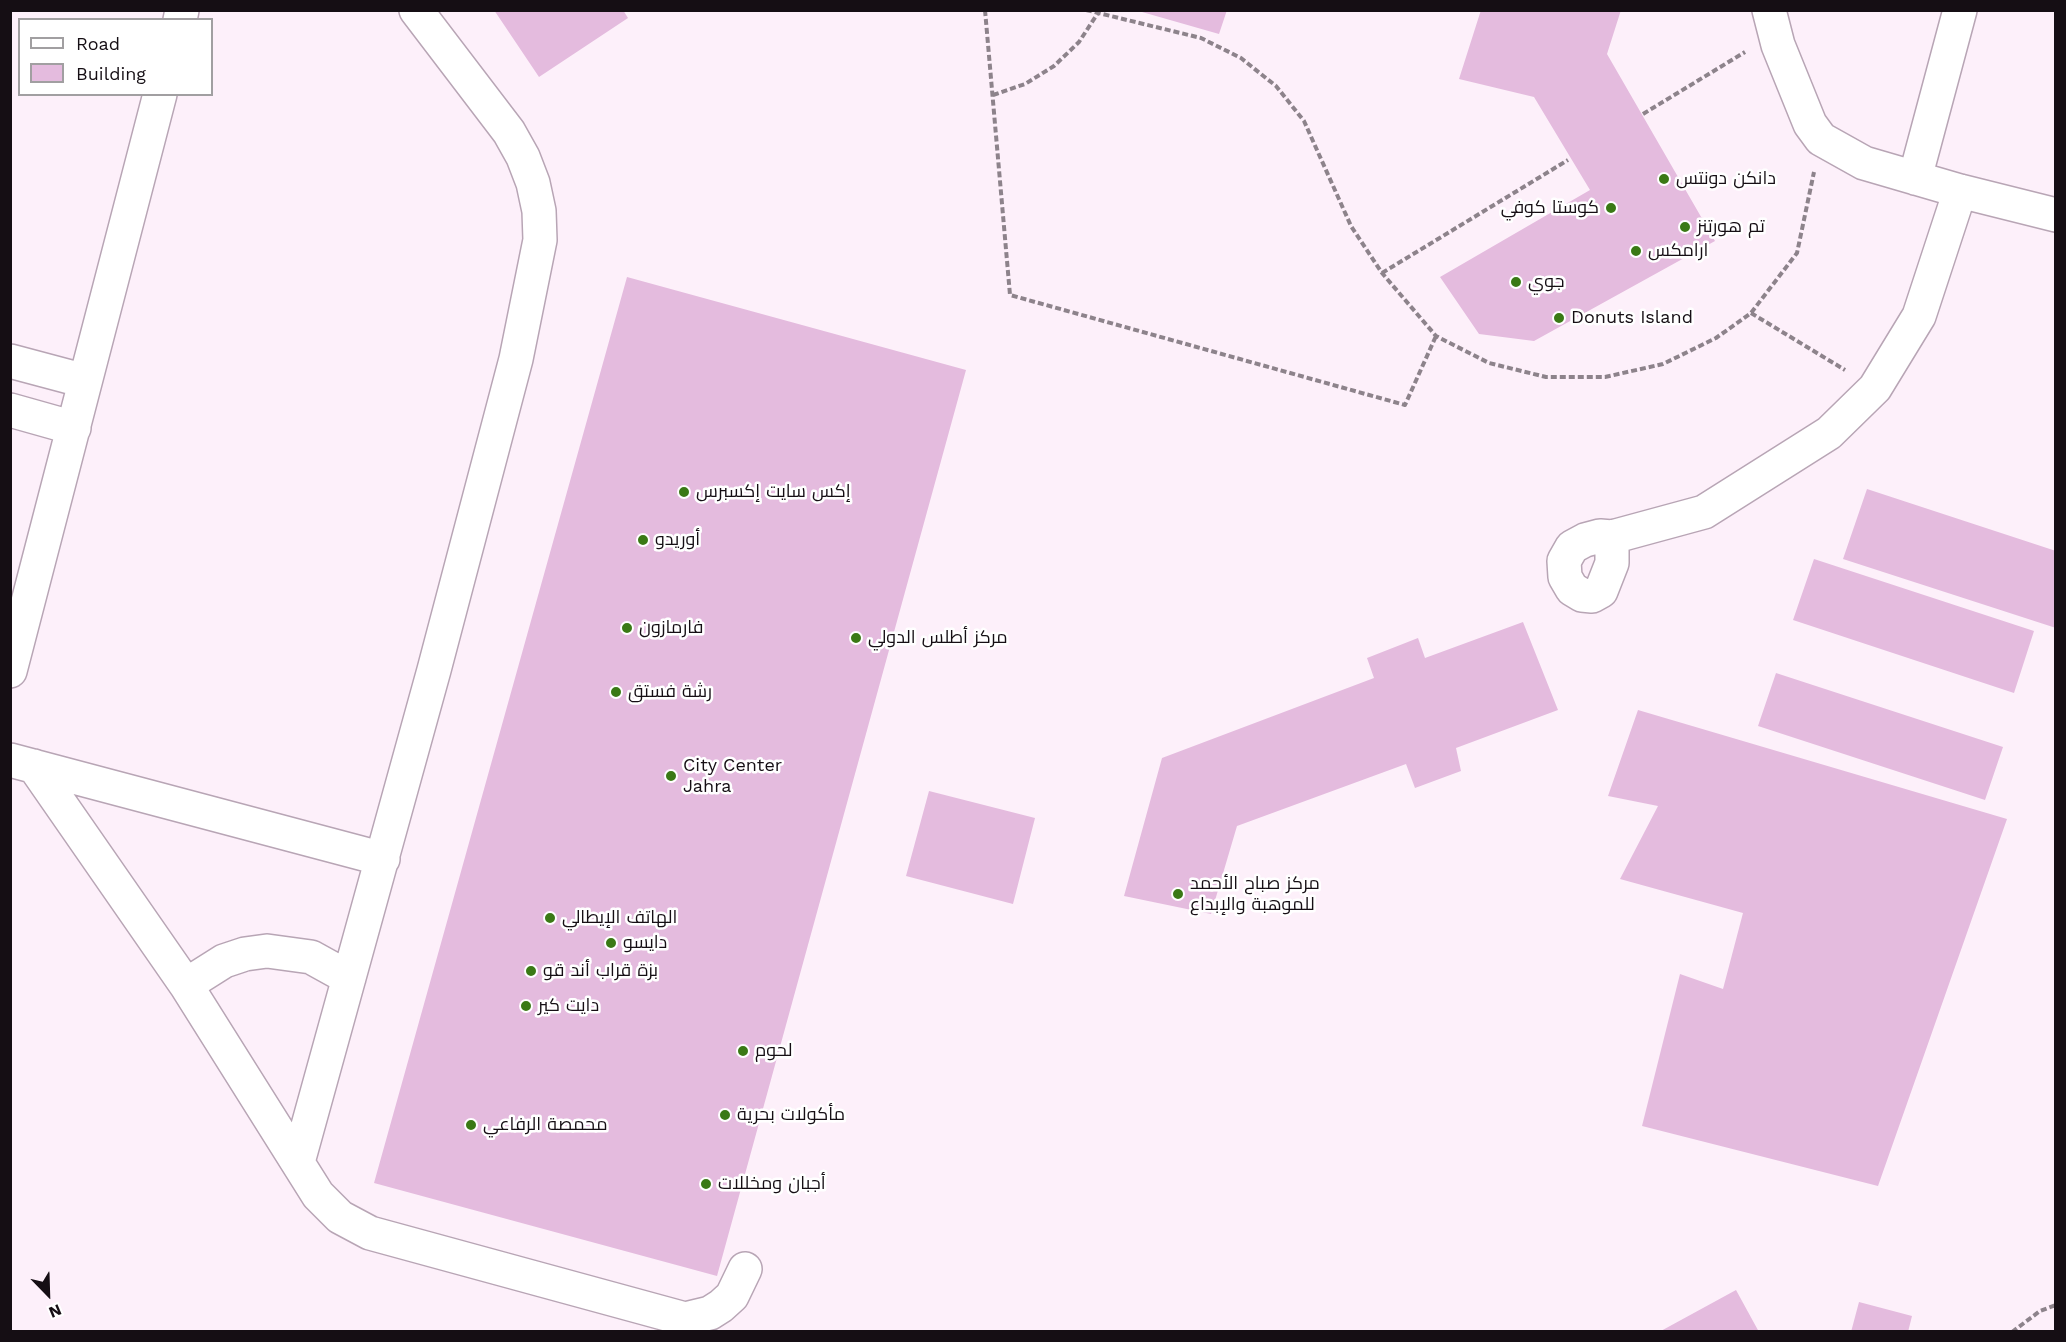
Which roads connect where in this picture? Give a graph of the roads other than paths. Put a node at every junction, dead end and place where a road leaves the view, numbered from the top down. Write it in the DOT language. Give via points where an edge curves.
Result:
graph roads {
  1 [pos="416,10"];
  2 [pos="1960,10"];
  3 [pos="1772,22"];
  4 [pos="159,96"];
  5 [pos="1915,178"];
  6 [pos="1959,191"];
  7 [pos="2055,215"];
  8 [pos="10,361"];
  9 [pos="85,381"];
  10 [pos="10,410"];
  11 [pos="74,428"];
  12 [pos="1612,537"];
  13 [pos="10,671"];
  14 [pos="22,763"];
  15 [pos="383,859"];
  16 [pos="349,978"];
  17 [pos="186,985"];
  18 [pos="298,1162"];
  19 [pos="745,1269"];
  1 -- 15 [label="lane" via="509,132 523,157 539,211 540,240 516,358"];
  2 -- 5 [label="lane"];
  3 -- 5 [label="lane" via="1810,124 1821,139 1849,156"];
  4 -- 9 [label="lane"];
  5 -- 6 [label="lane"];
  6 -- 7 [label="lane"];
  6 -- 12 [label="lane" via="1918,316 1875,388 1829,433 1704,513"];
  8 -- 9 [label="lane"];
  9 -- 11 [label="lane"];
  10 -- 11 [label="lane"];
  11 -- 13 [label="lane"];
  14 -- 15 [label="lane"];
  14 -- 17 [label="lane"];
  15 -- 16 [label="lane"];
  16 -- 17 [label="lane" via="311,957 267,951 224,961"];
  16 -- 18 [label="lane"];
  17 -- 18 [label="lane"];
  18 -- 19 [label="lane" via="328,1207 370,1233 685,1319 721,1306 732,1296"];
}
